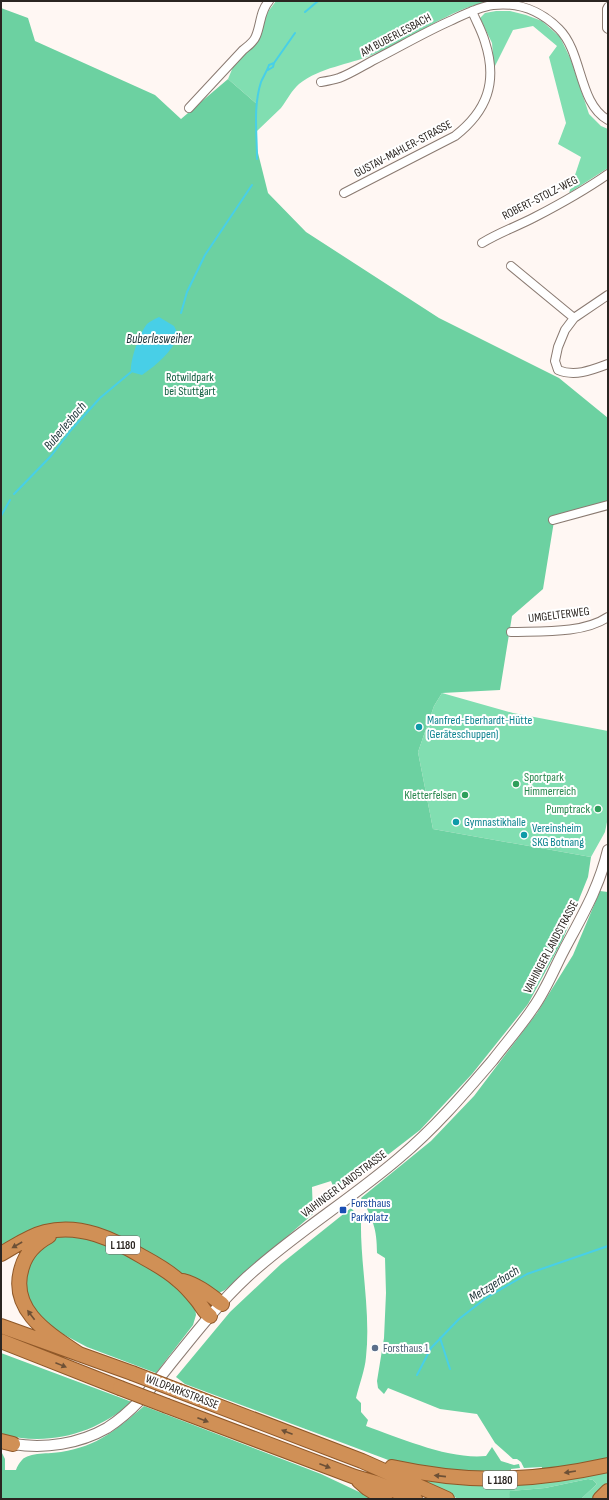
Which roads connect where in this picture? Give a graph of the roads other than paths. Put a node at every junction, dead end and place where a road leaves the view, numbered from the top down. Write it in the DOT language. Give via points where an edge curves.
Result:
graph roads {
  1 [pos="269,1"];
  2 [pos="608,7"];
  3 [pos="472,11"];
  4 [pos="608,29"];
  5 [pos="321,82"];
  6 [pos="189,108"];
  7 [pos="608,120"];
  8 [pos="608,174"];
  9 [pos="344,194"];
  10 [pos="482,243"];
  11 [pos="511,266"];
  12 [pos="608,295"];
  13 [pos="574,318"];
  14 [pos="608,364"];
  15 [pos="608,505"];
  16 [pos="554,520"];
  17 [pos="608,617"];
  18 [pos="511,632"];
  19 [pos="608,850"];
  20 [pos="60,1230"];
  21 [pos="1,1254"];
  22 [pos="178,1280"];
  23 [pos="222,1304"];
  24 [pos="210,1316"];
  25 [pos="1,1326"];
  26 [pos="1,1341"];
  27 [pos="1,1346"];
  28 [pos="25,1350"];
  29 [pos="79,1354"];
  30 [pos="7,1442"];
  31 [pos="362,1461"];
  32 [pos="608,1465"];
  33 [pos="355,1477"];
  34 [pos="608,1491"];
  35 [pos="385,1499"];
  36 [pos="415,1499"];
  37 [pos="446,1499"];
  38 [pos="600,1499"];
  1 -- 6 [label="street" via="264,7 253,42"];
  2 -- 4 [label="street"];
  3 -- 5 [label="street, AM BUBERLESBACH" via="340,78"];
  3 -- 7 [label="street, AM BUBERLESBACH" via="492,5 510,5 534,10 552,21 564,34 574,52 591,103 597,113"];
  3 -- 9 [label="street, GUSTAV-MAHLER-STRASSE" via="489,55 488,94 479,112 468,126 455,136"];
  8 -- 10 [label="street, ROBERT-STOLZ-WEG" via="578,193"];
  11 -- 13 [label="street"];
  12 -- 13 [label="street"];
  13 -- 14 [label="street" via="565,330 558,347 555,361 558,370 576,374"];
  15 -- 16 [label="street"];
  17 -- 18 [label="street, UMGELTERWEG" via="584,627"];
  19 -- 23 [label="street, VAIHINGER LANDSTRASSE" via="598,885 534,1007 471,1085 401,1157 267,1259 244,1279"];
  20 -- 21 [label="highway, L 1180, one-way" via="34,1236"];
  20 -- 22 [label="highway, L 1180" via="83,1231 103,1236 136,1252"];
  29 -- 20 [label="highway, L 1180, one-way" via="34,1320 25,1307 19,1291 20,1271 30,1252 43,1239"];
  22 -- 23 [label="highway, L 1180" via="198,1287"];
  22 -- 24 [label="highway, L 1180"];
  23 -- 24 [label="street, VAIHINGER LANDSTRASSE"];
  24 -- 30 [label="street, VAIHINGER LANDSTRASSE" via="149,1390 111,1425 92,1435 58,1445 34,1446"];
  25 -- 29 [label="highway, WILDPARKSTRASSE / L 1180"];
  26 -- 28 [label="highway, WILDPARKSTRASSE"];
  27 -- 28 [label="highway" via="11,1350"];
  28 -- 33 [label="highway, WILDPARKSTRASSE, one-way, bridge"];
  31 -- 29 [label="highway, WILDPARKSTRASSE / L 1180, one-way, bridge"];
  32 -- 31 [label="highway, L 1180, one-way" via="533,1478 478,1479 420,1473"];
  31 -- 37 [label="highway, L 1180"];
  33 -- 35 [label="highway"];
  33 -- 36 [label="highway, WILDPARKSTRASSE"];
  34 -- 38 [label="highway"];
}
